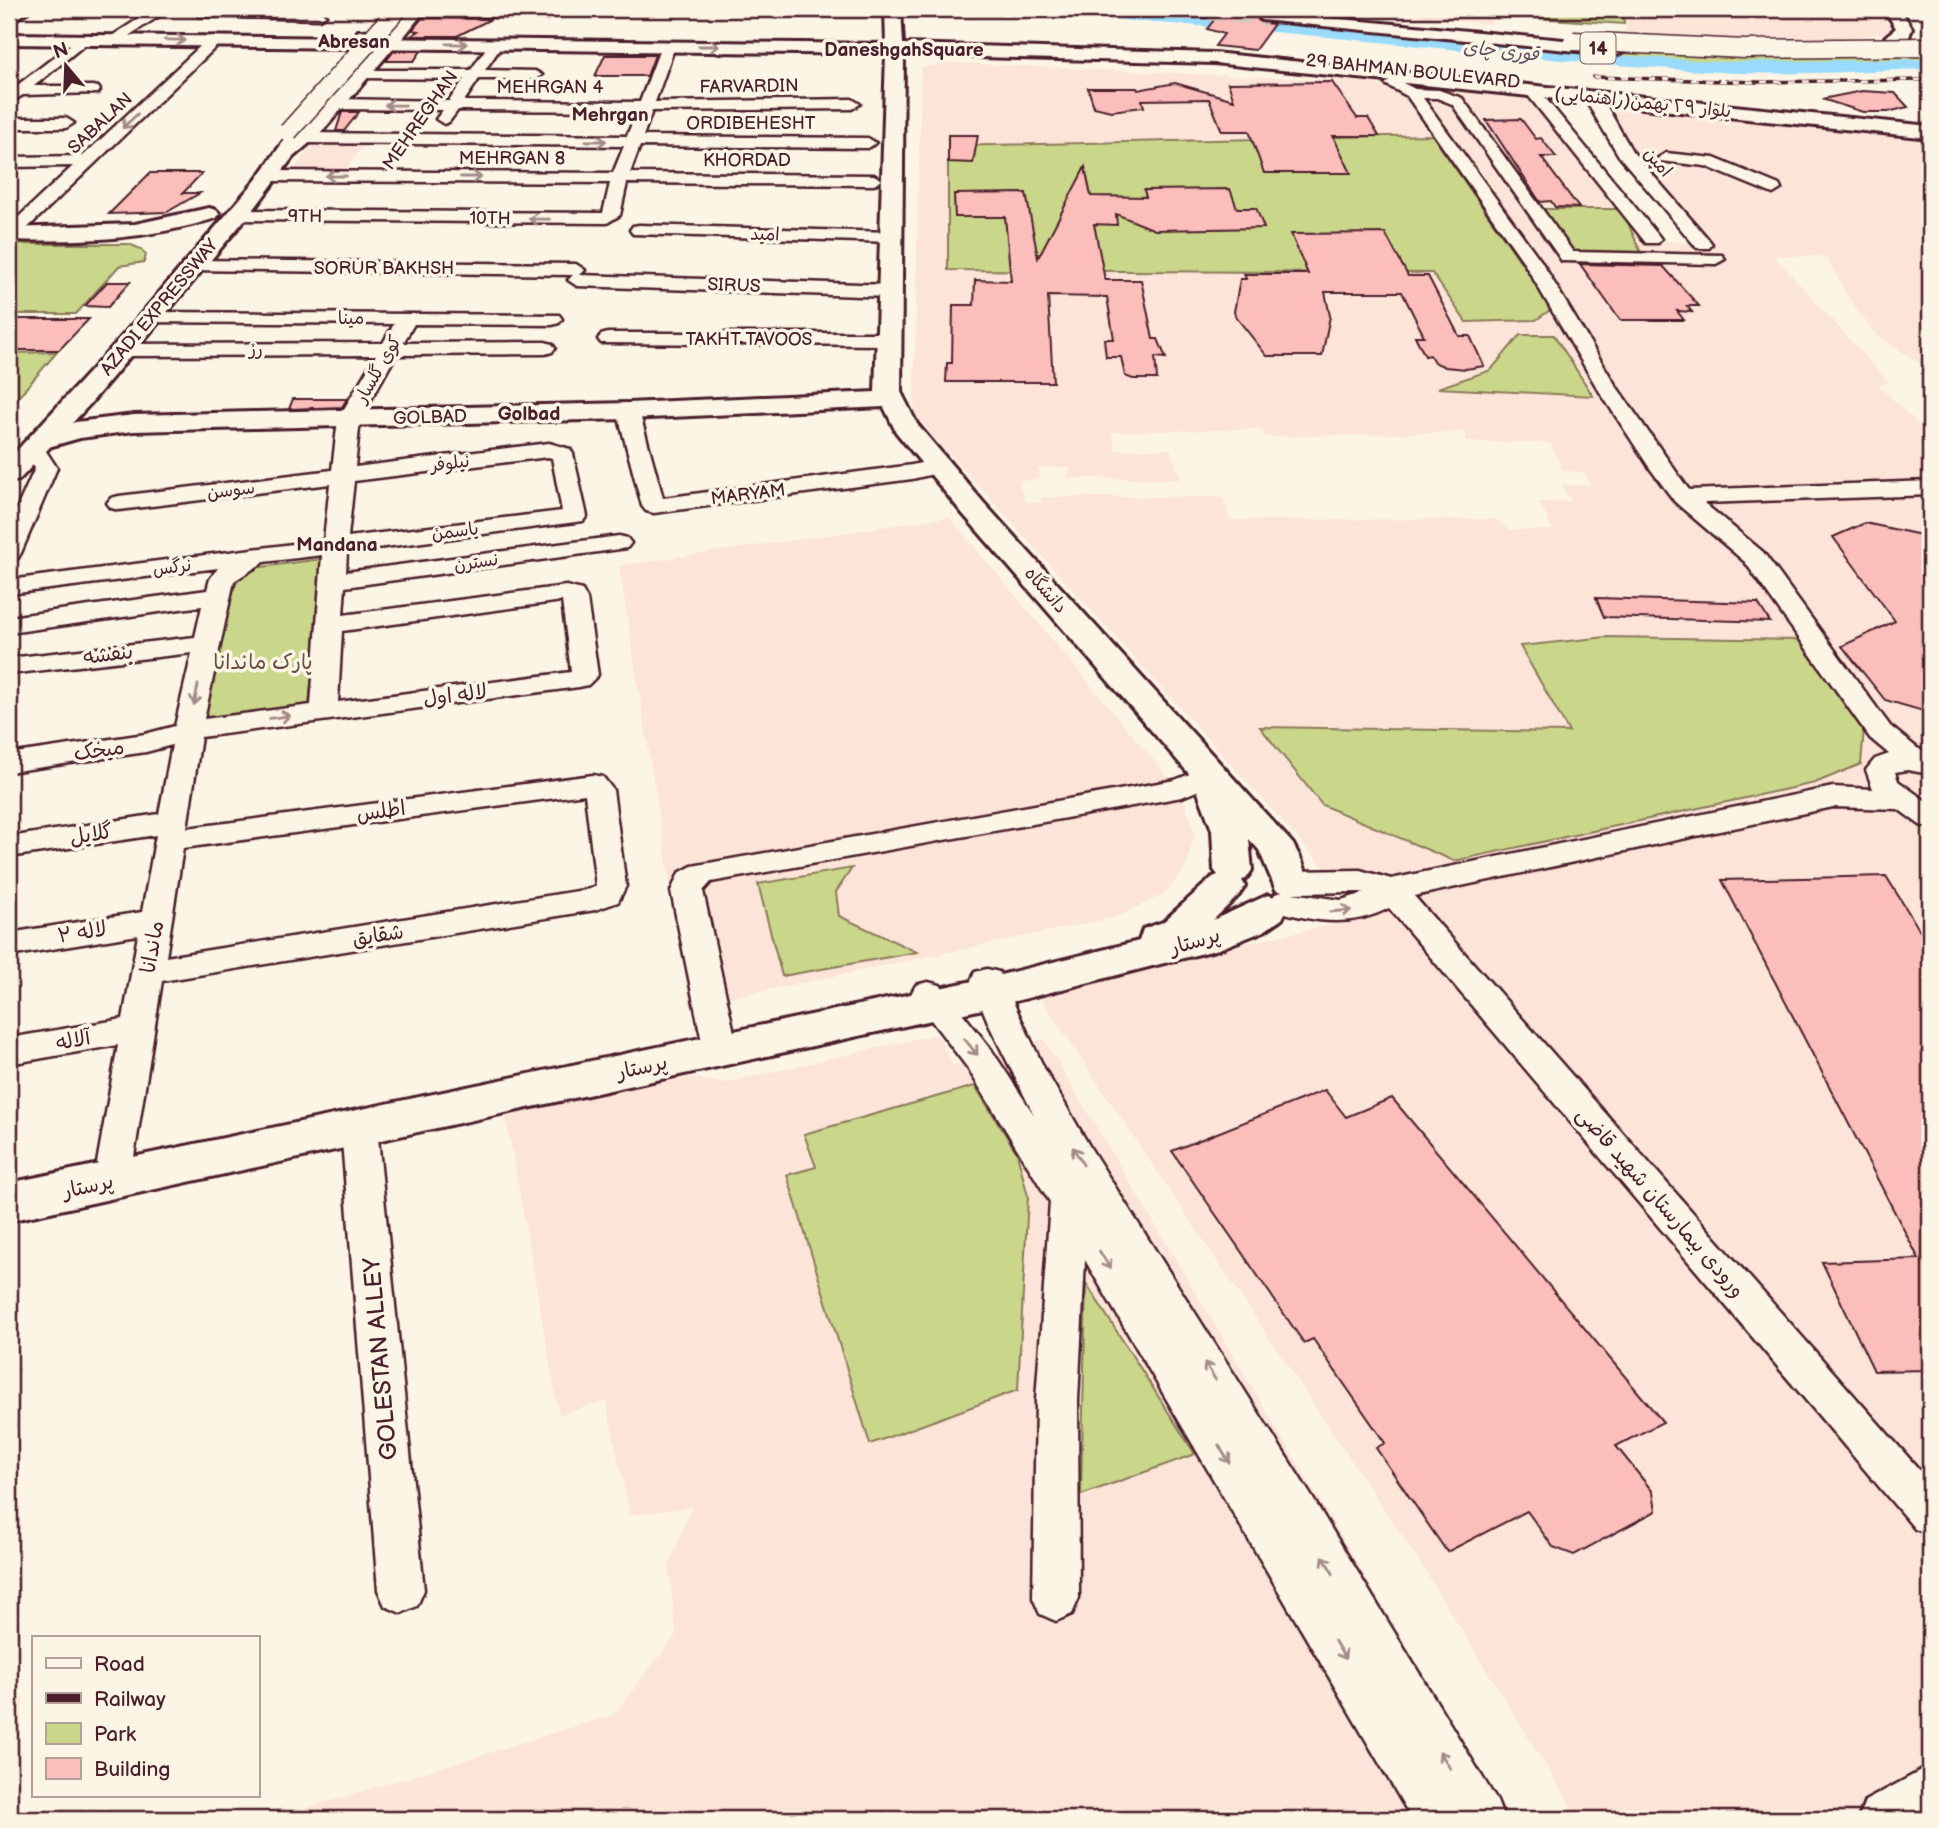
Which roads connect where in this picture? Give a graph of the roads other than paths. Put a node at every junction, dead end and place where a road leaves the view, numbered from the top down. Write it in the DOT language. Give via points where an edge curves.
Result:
graph roads {
  1 [pos="163,9"];
  2 [pos="893,9"];
  3 [pos="908,9"];
  4 [pos="1138,9"];
  5 [pos="1185,9"];
  6 [pos="1303,9"];
  7 [pos="1892,9"];
  8 [pos="274,11"];
  9 [pos="548,11"];
  10 [pos="409,12"];
  11 [pos="203,13"];
  12 [pos="382,14"];
  13 [pos="320,15"];
  14 [pos="932,33"];
  15 [pos="526,34"];
  16 [pos="1515,36"];
  17 [pos="1893,37"];
  18 [pos="9,38"];
  19 [pos="116,38"];
  20 [pos="1601,38"];
  21 [pos="83,39"];
  22 [pos="239,39"];
  23 [pos="215,40"];
  24 [pos="357,42"];
  25 [pos="388,43"];
  26 [pos="1840,43"];
  27 [pos="496,44"];
  28 [pos="668,46"];
  29 [pos="1930,47"];
  30 [pos="975,48"];
  31 [pos="904,55"];
  32 [pos="1856,55"];
  33 [pos="1909,55"];
  34 [pos="1930,55"];
  35 [pos="474,75"];
  36 [pos="535,75"];
  37 [pos="359,77"];
  38 [pos="323,80"];
  39 [pos="1406,85"];
  40 [pos="93,90"];
  41 [pos="1532,91"];
  42 [pos="12,93"];
  43 [pos="1595,98"];
  44 [pos="335,104"];
  45 [pos="852,104"];
  46 [pos="1700,105"];
  47 [pos="454,106"];
  48 [pos="646,107"];
  49 [pos="9,123"];
  50 [pos="66,123"];
  51 [pos="1930,125"];
  52 [pos="1930,132"];
  53 [pos="429,139"];
  54 [pos="634,141"];
  55 [pos="868,143"];
  56 [pos="285,147"];
  57 [pos="1666,158"];
  58 [pos="88,161"];
  59 [pos="9,162"];
  60 [pos="403,177"];
  61 [pos="620,178"];
  62 [pos="874,180"];
  63 [pos="1773,189"];
  64 [pos="209,214"];
  65 [pos="236,215"];
  66 [pos="373,217"];
  67 [pos="639,230"];
  68 [pos="10,234"];
  69 [pos="106,234"];
  70 [pos="892,237"];
  71 [pos="1652,239"];
  72 [pos="1703,244"];
  73 [pos="160,246"];
  74 [pos="1716,259"];
  75 [pos="193,266"];
  76 [pos="576,275"];
  77 [pos="153,280"];
  78 [pos="891,291"];
  79 [pos="150,318"];
  80 [pos="407,318"];
  81 [pos="552,319"];
  82 [pos="608,339"];
  83 [pos="889,339"];
  84 [pos="545,348"];
  85 [pos="123,349"];
  86 [pos="388,349"];
  87 [pos="894,399"];
  88 [pos="60,407"];
  89 [pos="628,411"];
  90 [pos="349,419"];
  91 [pos="134,423"];
  92 [pos="40,445"];
  93 [pos="938,466"];
  94 [pos="9,474"];
  95 [pos="343,477"];
  96 [pos="1930,488"];
  97 [pos="1683,498"];
  98 [pos="119,503"];
  99 [pos="575,516"];
  100 [pos="619,543"];
  101 [pos="335,546"];
  102 [pos="9,553"];
  103 [pos="262,555"];
  104 [pos="332,581"];
  105 [pos="9,587"];
  106 [pos="217,596"];
  107 [pos="9,625"];
  108 [pos="330,625"];
  109 [pos="207,643"];
  110 [pos="9,666"];
  111 [pos="324,712"];
  112 [pos="188,731"];
  113 [pos="1880,732"];
  114 [pos="9,763"];
  115 [pos="1929,765"];
  116 [pos="1880,770"];
  117 [pos="1209,775"];
  118 [pos="1833,797"];
  119 [pos="1918,803"];
  120 [pos="1930,818"];
  121 [pos="171,831"];
  122 [pos="9,847"];
  123 [pos="1230,878"];
  124 [pos="1391,890"];
  125 [pos="1283,893"];
  126 [pos="607,894"];
  127 [pos="156,921"];
  128 [pos="9,944"];
  129 [pos="147,972"];
  130 [pos="990,987"];
  131 [pos="932,999"];
  132 [pos="138,1029"];
  133 [pos="718,1037"];
  134 [pos="9,1051"];
  135 [pos="359,1128"];
  136 [pos="115,1163"];
  137 [pos="9,1186"];
  138 [pos="1083,1195"];
  139 [pos="9,1202"];
  140 [pos="1930,1514"];
  141 [pos="401,1590"];
  142 [pos="1056,1598"];
  143 [pos="1930,1791"];
  144 [pos="1438,1819"];
  145 [pos="1479,1819"];
  146 [pos="1883,1819"];
  1 -- 19 [label="street"];
  2 -- 31 [label="main road, دانشگاه"];
  3 -- 31 [label="main road, دانشگاه"];
  4 -- 5 [label="main road" via="1206,11"];
  6 -- 20 [label="main road"];
  7 -- 17 [label="main road" via="1904,28"];
  8 -- 11 [label="street"];
  8 -- 13 [label="street"];
  8 -- 22 [label="street"];
  9 -- 10 [label="street"];
  9 -- 15 [label="street"];
  10 -- 12 [label="main road" via="396,34 364,34"];
  10 -- 56 [label="main road"];
  14 -- 30 [label="main road"];
  15 -- 27 [label="main road, بلوار ٢٩ بهمن(راهنمایی)"];
  15 -- 28 [label="main road, بلوار ٢٩ بهمن(راهنمایی)"];
  16 -- 20 [label="main road"];
  16 -- 29 [label="main road, bridge" via="1719,48"];
  16 -- 32 [label="main road, 14" via="1268,14 1638,51"];
  17 -- 26 [label="main road"];
  17 -- 33 [label="main road" via="1890,49"];
  18 -- 21 [label="main road, بلوار ٢٩ بهمن(راهنمایی)"];
  19 -- 21 [label="main road, بلوار ٢٩ بهمن(راهنمایی)"];
  19 -- 23 [label="main road, بلوار ٢٩ بهمن(راهنمایی), one-way"];
  20 -- 26 [label="main road, 14"];
  21 -- 42 [label="street"];
  22 -- 23 [label="main road, بلوار ٢٩ بهمن(راهنمایی)"];
  22 -- 24 [label="main road, بلوار ٢٩ بهمن(راهنمایی)"];
  23 -- 58 [label="street, SABALAN, one-way"];
  24 -- 25 [label="main road, بلوار ٢٩ بهمن(راهنمایی)"];
  24 -- 38 [label="main road"];
  25 -- 27 [label="main road, بلوار ٢٩ بهمن(راهنمایی), one-way"];
  25 -- 37 [label="main road"];
  26 -- 32 [label="main road" via="1863,49"];
  27 -- 35 [label="street, MEHREGHAN"];
  28 -- 31 [label="main road, بلوار ٢٩ بهمن(راهنمایی), one-way" via="841,48"];
  28 -- 48 [label="street"];
  30 -- 31 [label="main road, بلوار ٢٩ بهمن(راهنمایی)"];
  30 -- 39 [label="main road, بلوار ٢٩ بهمن(راهنمایی)" via="1192,57"];
  30 -- 46 [label="main road, 29 BAHMAN BOULEVARD" via="1208,50"];
  31 -- 70 [label="main road, دانشگاه"];
  31 -- 87 [label="main road, دانشگاه"];
  32 -- 33 [label="main road, 14"];
  33 -- 34 [label="main road, 14"];
  35 -- 36 [label="street"];
  35 -- 37 [label="street"];
  35 -- 47 [label="street, MEHREGHAN"];
  37 -- 38 [label="main road"];
  37 -- 44 [label="main road"];
  38 -- 56 [label="main road" via="278,131"];
  39 -- 41 [label="main road, بلوار ٢٩ بهمن(راهنمایی)"];
  39 -- 74 [label="street" via="1457,101 1568,257"];
  39 -- 97 [label="street" via="1532,261 1606,386"];
  40 -- 42 [label="street"];
  41 -- 43 [label="main road, بلوار ٢٩ بهمن(راهنمایی)"];
  41 -- 71 [label="street"];
  43 -- 46 [label="main road, بلوار ٢٩ بهمن(راهنمایی)"];
  43 -- 72 [label="street, امین" via="1625,153"];
  47 -- 44 [label="street, MEHRGAN 4, one-way"];
  44 -- 56 [label="main road"];
  45 -- 48 [label="street, FARVARDIN"];
  46 -- 51 [label="main road, 29 BAHMAN BOULEVARD"];
  46 -- 52 [label="main road, بلوار ٢٩ بهمن(راهنمایی)"];
  47 -- 48 [label="street, MEHRGAN 4"];
  47 -- 53 [label="street, MEHREGHAN"];
  48 -- 54 [label="street"];
  49 -- 50 [label="street"];
  53 -- 54 [label="street, ORDIBEHESHT, one-way"];
  53 -- 56 [label="street, ORDIBEHESHT"];
  53 -- 60 [label="street, MEHREGHAN"];
  54 -- 55 [label="street, ORDIBEHESHT"];
  54 -- 61 [label="street"];
  60 -- 56 [label="street, MEHRGAN 8, one-way"];
  56 -- 64 [label="main road, AZADI EXPRESSWAY"];
  56 -- 65 [label="main road, AZADI EXPRESSWAY"];
  57 -- 63 [label="street" via="1708,161"];
  58 -- 59 [label="street"];
  58 -- 68 [label="street, SABALAN"];
  60 -- 61 [label="street, MEHRGAN 8, one-way"];
  60 -- 66 [label="street, MEHREGHAN"];
  61 -- 62 [label="street, KHORDAD"];
  61 -- 66 [label="street, 10TH, one-way" via="607,218"];
  64 -- 69 [label="main road" via="178,225"];
  64 -- 77 [label="main road, AZADI EXPRESSWAY"];
  65 -- 66 [label="street, 9TH"];
  65 -- 75 [label="main road, AZADI EXPRESSWAY"];
  67 -- 70 [label="street, امید"];
  68 -- 69 [label="main road"];
  69 -- 73 [label="main road"];
  70 -- 78 [label="main road, دانشگاه"];
  75 -- 76 [label="street, SORUR BAKHSH"];
  75 -- 79 [label="main road, AZADI EXPRESSWAY"];
  76 -- 78 [label="street, SIRUS"];
  78 -- 83 [label="main road, دانشگاه"];
  79 -- 80 [label="street, مینا"];
  79 -- 85 [label="main road, AZADI EXPRESSWAY"];
  80 -- 81 [label="street, مینا"];
  80 -- 86 [label="street, کوی گلسار"];
  82 -- 83 [label="street, TAKHT TAVOOS"];
  83 -- 87 [label="main road, دانشگاه" via="888,394"];
  84 -- 86 [label="street, رز"];
  85 -- 86 [label="street, رز"];
  85 -- 88 [label="main road, AZADI EXPRESSWAY"];
  86 -- 90 [label="street, کوی گلسار"];
  87 -- 89 [label="main road, GOLBAD"];
  87 -- 93 [label="main road, دانشگاه" via="905,426"];
  88 -- 91 [label="main road" via="94,406"];
  88 -- 92 [label="main road, AZADI EXPRESSWAY"];
  89 -- 90 [label="main road, GOLBAD"];
  89 -- 93 [label="street, MARYAM" via="654,506"];
  90 -- 91 [label="main road, GOLBAD"];
  90 -- 95 [label="street"];
  91 -- 92 [label="main road, GOLBAD" via="76,430"];
  92 -- 94 [label="main road, AZADI EXPRESSWAY"];
  92 -- 102 [label="street" via="47,468"];
  93 -- 117 [label="main road, دانشگاه"];
  95 -- 98 [label="street, سوسن"];
  95 -- 99 [label="street, نیلوفر" via="557,452 562,454"];
  95 -- 101 [label="street"];
  96 -- 97 [label="street"];
  97 -- 113 [label="street" via="1754,557"];
  99 -- 101 [label="street, یاسمن"];
  100 -- 104 [label="street, نسترن"];
  101 -- 103 [label="street, نرگس"];
  101 -- 104 [label="street"];
  103 -- 105 [label="street, نرگس"];
  103 -- 106 [label="street, ماندانا" via="229,571"];
  104 -- 108 [label="street"];
  106 -- 107 [label="street"];
  106 -- 109 [label="street, ماندانا"];
  108 -- 111 [label="street"];
  108 -- 111 [label="street, لاله اول" via="566,593 573,595 585,675"];
  109 -- 110 [label="street, بنفشه"];
  109 -- 112 [label="street, ماندانا, one-way"];
  112 -- 111 [label="street, one-way"];
  112 -- 114 [label="street, میخک" via="146,743"];
  112 -- 121 [label="street, ماندانا"];
  113 -- 115 [label="street"];
  113 -- 116 [label="street" via="1884,757"];
  115 -- 116 [label="street" via="1902,760"];
  116 -- 118 [label="street" via="1870,781"];
  116 -- 119 [label="street" via="1885,786"];
  117 -- 123 [label="main road, دانشگاه" via="1230,830"];
  117 -- 125 [label="main road, دانشگاه" via="1275,844 1288,873"];
  117 -- 133 [label="street" via="1182,788 704,873 690,881 687,891"];
  118 -- 119 [label="street"];
  118 -- 124 [label="street"];
  119 -- 120 [label="street"];
  121 -- 122 [label="street, گلایل"];
  121 -- 126 [label="street, اطلس" via="593,783 599,790 611,886"];
  121 -- 127 [label="street, ماندانا"];
  123 -- 125 [label="main road" via="1250,864 1260,864 1278,870"];
  123 -- 130 [label="main road, پرستار" via="1177,932"];
  124 -- 125 [label="street" via="1378,902 1348,912 1316,911"];
  124 -- 140 [label="street, ورودی بیمارستان شهید قاضی"];
  125 -- 130 [label="main road, پرستار" via="1250,921 1205,939"];
  126 -- 129 [label="street, شقایق" via="595,900"];
  127 -- 128 [label="street, لاله ۲"];
  127 -- 129 [label="street, ماندانا"];
  129 -- 132 [label="street, ماندانا"];
  130 -- 131 [label="main road, پرستار"];
  138 -- 130 [label="street, one-way"];
  131 -- 133 [label="main road, پرستار"];
  131 -- 135 [label="main road, پرستار"];
  131 -- 138 [label="street, one-way"];
  132 -- 134 [label="street, آلاله"];
  132 -- 136 [label="street, ماندانا"];
  133 -- 136 [label="main road, پرستار"];
  135 -- 139 [label="main road, پرستار"];
  135 -- 141 [label="street, GOLESTAN ALLEY"];
  136 -- 137 [label="main road, پرستار"];
  138 -- 142 [label="street" via="1056,1414"];
  138 -- 144 [label="street, one-way" via="1224,1454"];
  145 -- 138 [label="street, one-way" via="1255,1444"];
  143 -- 146 [label="street"];
}
